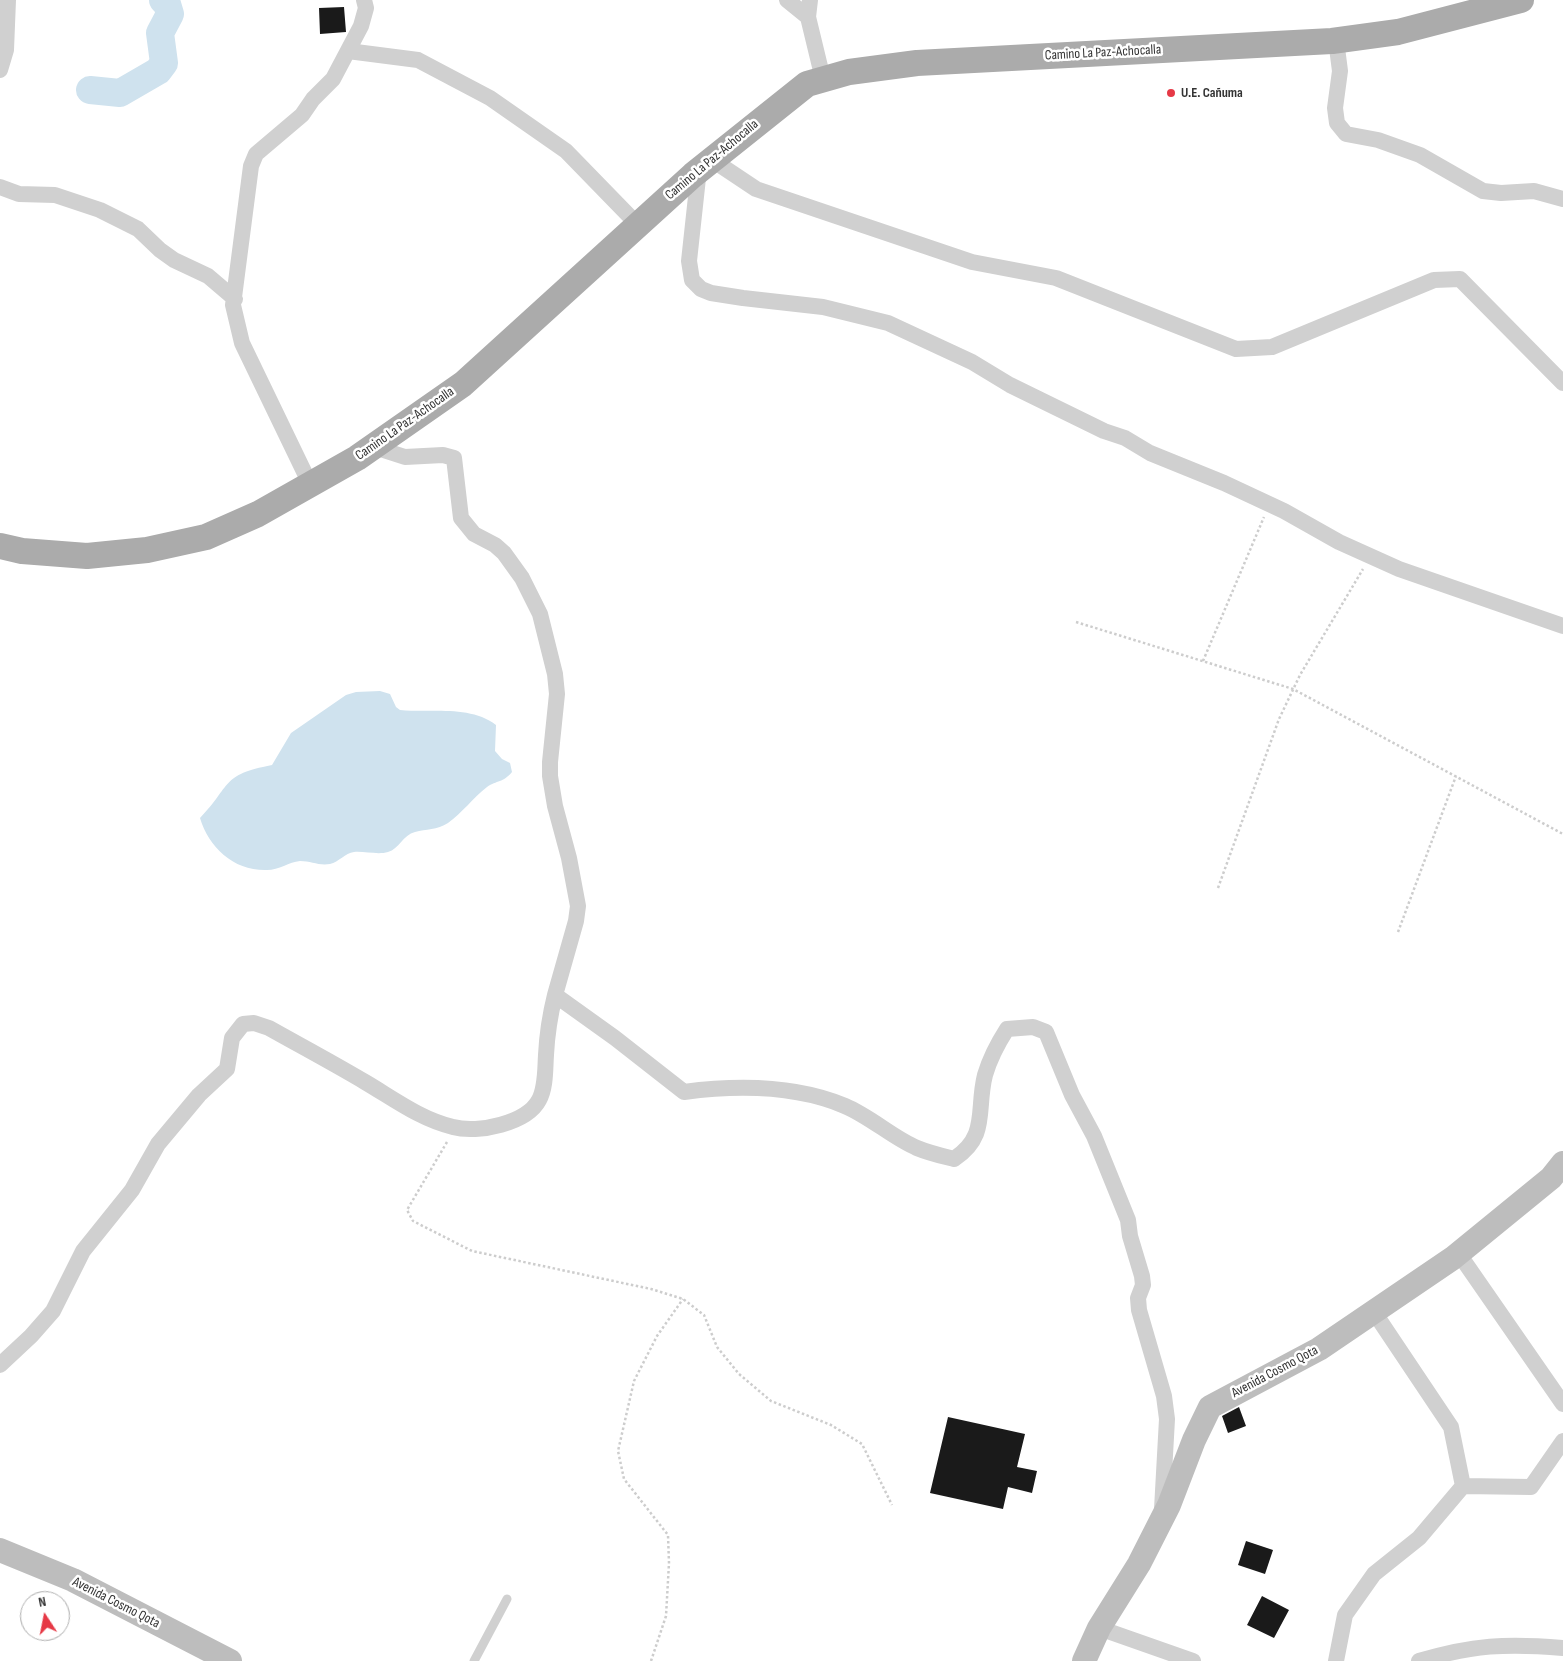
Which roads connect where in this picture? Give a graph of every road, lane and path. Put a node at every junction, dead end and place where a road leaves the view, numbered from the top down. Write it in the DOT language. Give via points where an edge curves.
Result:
graph roads {
  1 [pos="8,0"];
  2 [pos="364,0"];
  3 [pos="787,0"];
  4 [pos="810,0"];
  5 [pos="1521,0"];
  6 [pos="808,18"];
  7 [pos="1336,40"];
  8 [pos="348,51"];
  9 [pos="0,70"];
  10 [pos="823,79"];
  11 [pos="705,164"];
  12 [pos="0,187"];
  13 [pos="1563,199"];
  14 [pos="638,225"];
  15 [pos="235,299"];
  16 [pos="1563,383"];
  17 [pos="374,447"];
  18 [pos="310,484"];
  19 [pos="1270,504"];
  20 [pos="0,546"];
  21 [pos="1371,556"];
  22 [pos="1076,622"];
  23 [pos="1563,626"];
  24 [pos="1203,661"];
  25 [pos="1293,689"];
  26 [pos="1456,776"];
  27 [pos="1563,834"];
  28 [pos="1218,888"];
  29 [pos="1398,932"];
  30 [pos="555,995"];
  31 [pos="456,1128"];
  32 [pos="1563,1163"];
  33 [pos="1458,1254"];
  34 [pos="683,1298"];
  35 [pos="1374,1312"];
  36 [pos="0,1364"];
  37 [pos="1563,1404"];
  38 [pos="1563,1441"];
  39 [pos="1463,1486"];
  40 [pos="892,1505"];
  41 [pos="1161,1521"];
  42 [pos="0,1550"];
  43 [pos="506,1599"];
  44 [pos="1099,1628"];
  45 [pos="1563,1648"];
  46 [pos="230,1661"];
  47 [pos="474,1661"];
  48 [pos="651,1661"];
  49 [pos="1084,1661"];
  50 [pos="1193,1661"];
  51 [pos="1336,1661"];
  52 [pos="1419,1661"];
  1 -- 9 [label="street" via="6,50"];
  2 -- 8 [label="street" via="366,8 361,26"];
  3 -- 6 [label="street"];
  4 -- 6 [label="street"];
  5 -- 7 [label="main road, Camino La Paz-Achocalla" via="1398,32"];
  6 -- 10 [label="street"];
  7 -- 10 [label="main road, Camino La Paz-Achocalla" via="917,63"];
  7 -- 13 [label="street" via="1340,71 1336,116 1337,123 1346,134 1378,140 1420,155 1483,191 1534,191"];
  8 -- 14 [label="street" via="418,60 490,98 566,151"];
  8 -- 15 [label="street" via="333,79 302,115 256,154 251,166"];
  10 -- 11 [label="main road, Camino La Paz-Achocalla" via="807,84"];
  11 -- 14 [label="main road, Camino La Paz-Achocalla"];
  11 -- 16 [label="street" via="756,189 972,262 1056,278 1236,349 1272,347 1434,280 1460,279"];
  11 -- 19 [label="street" via="689,261 692,280 701,289 743,298 830,308 888,323 1150,453"];
  12 -- 15 [label="street" via="19,194 55,195 100,210 138,229 160,250 208,276"];
  14 -- 17 [label="main road, Camino La Paz-Achocalla" via="463,384"];
  15 -- 18 [label="street" via="233,304 242,343"];
  17 -- 18 [label="main road, Camino La Paz-Achocalla"];
  17 -- 30 [label="street" via="405,457 443,455 454,458 461,518 474,534 504,553 522,578 540,614 557,694 550,776 578,897 576,921"];
  18 -- 20 [label="main road, Camino La Paz-Achocalla" via="258,514 206,537 147,550 87,556"];
  19 -- 21 [label="street"];
  19 -- 24 [label="path"];
  21 -- 23 [label="street"];
  21 -- 25 [label="path"];
  22 -- 24 [label="path"];
  24 -- 25 [label="path"];
  25 -- 26 [label="path"];
  25 -- 28 [label="path" via="1279,719"];
  26 -- 27 [label="path"];
  26 -- 29 [label="path"];
  30 -- 31 [label="street" via="548,1029 544,1080 533,1110 518,1119 490,1126"];
  30 -- 41 [label="street" via="684,1092 731,1087 803,1094 845,1106 916,1148 954,1159 968,1150 977,1136 985,1075 1007,1029 1033,1027 1046,1032 1128,1220 1142,1276 1139,1310 1164,1396 1167,1419"];
  31 -- 34 [label="path" via="406,1210 413,1221 472,1251"];
  31 -- 36 [label="street" via="407,1108 269,1028 254,1023 244,1024 232,1038 227,1069 199,1095 158,1144 132,1190 83,1251 54,1310"];
  32 -- 33 [label="street, Avenida Cosmo Qota" via="1551,1178"];
  33 -- 35 [label="street, Avenida Cosmo Qota"];
  33 -- 37 [label="street"];
  34 -- 40 [label="path" via="704,1315 717,1347 739,1374 771,1401 831,1425 862,1444"];
  34 -- 48 [label="path" via="634,1381 618,1450 624,1479 668,1535 666,1616"];
  35 -- 39 [label="street" via="1451,1427"];
  35 -- 41 [label="street, Avenida Cosmo Qota" via="1319,1349 1210,1407"];
  38 -- 39 [label="street" via="1531,1487"];
  39 -- 51 [label="street" via="1419,1538 1374,1574 1345,1615"];
  41 -- 44 [label="street, Avenida Cosmo Qota" via="1139,1564"];
  42 -- 46 [label="street, Avenida Cosmo Qota" via="73,1580"];
  43 -- 47 [label="lane"];
  44 -- 49 [label="street, Avenida Cosmo Qota"];
  44 -- 50 [label="street"];
  45 -- 52 [label="street" via="1478,1646"];
}
